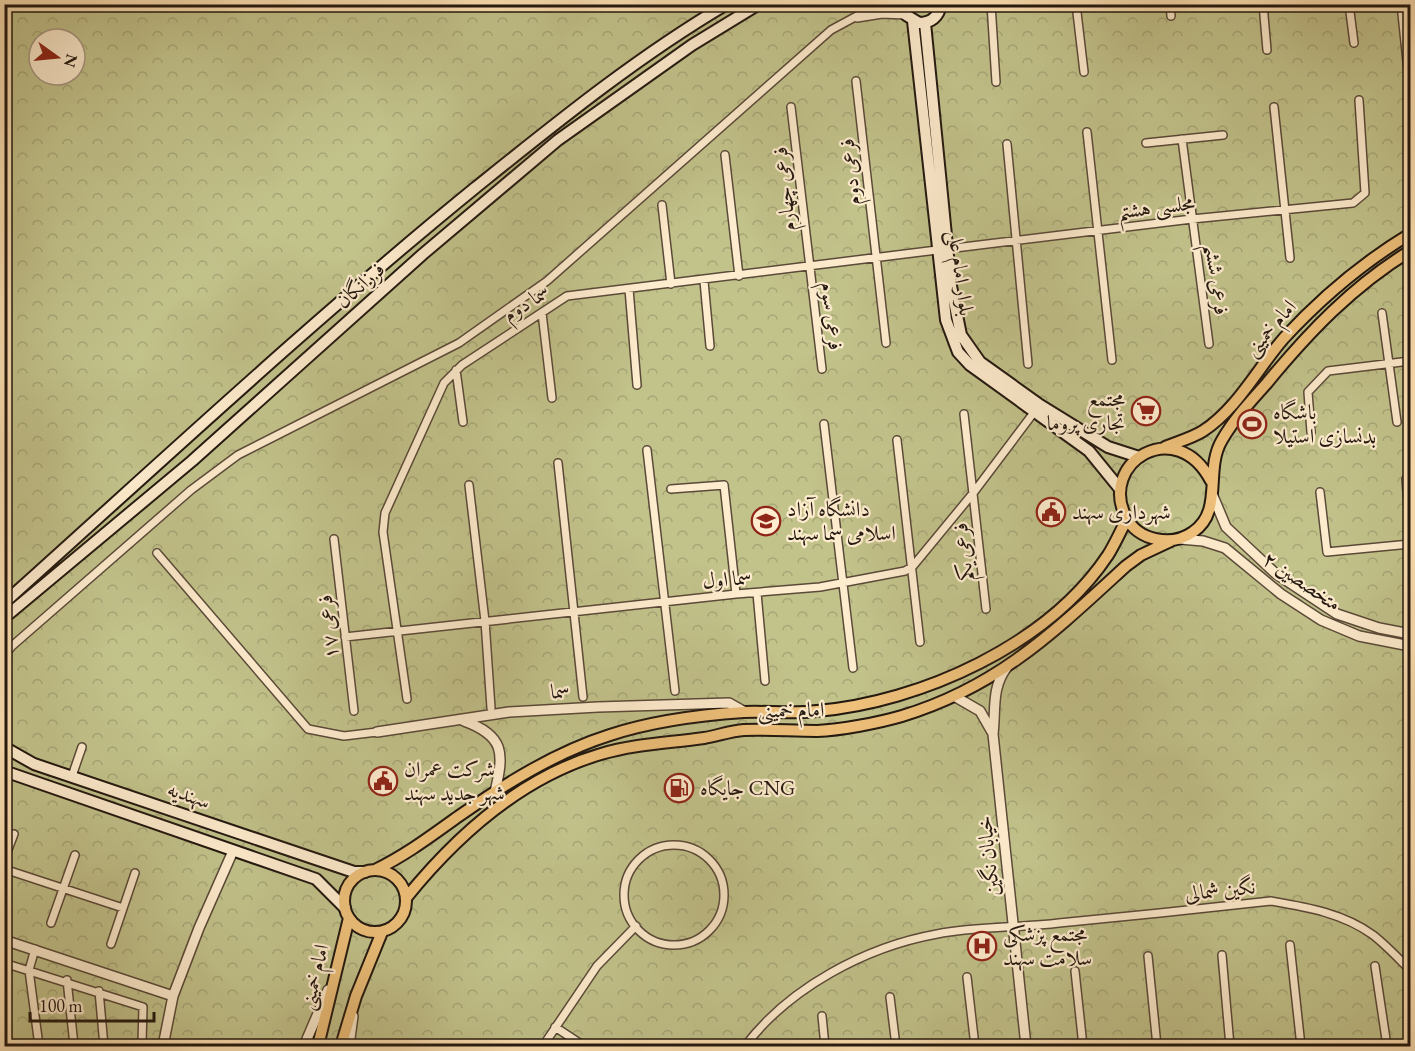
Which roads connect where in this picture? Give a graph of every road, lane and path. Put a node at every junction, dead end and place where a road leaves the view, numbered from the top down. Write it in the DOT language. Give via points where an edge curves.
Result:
graph roads {
  1 [pos="727,4"];
  2 [pos="759,4"];
  3 [pos="879,4"];
  4 [pos="1076,4"];
  5 [pos="1170,4"];
  6 [pos="1263,4"];
  7 [pos="1349,4"];
  8 [pos="1402,4"];
  9 [pos="942,6"];
  10 [pos="990,6"];
  11 [pos="912,16"];
  12 [pos="1171,16"];
  13 [pos="851,19"];
  14 [pos="1354,43"];
  15 [pos="1267,50"];
  16 [pos="1410,65"];
  17 [pos="1084,72"];
  18 [pos="856,81"];
  19 [pos="1410,81"];
  20 [pos="996,82"];
  21 [pos="1359,100"];
  22 [pos="791,107"];
  23 [pos="1274,107"];
  24 [pos="1086,132"];
  25 [pos="1223,135"];
  26 [pos="1182,139"];
  27 [pos="1146,142"];
  28 [pos="1007,144"];
  29 [pos="725,155"];
  30 [pos="662,205"];
  31 [pos="1285,209"];
  32 [pos="1192,219"];
  33 [pos="1097,231"];
  34 [pos="1410,234"];
  35 [pos="1017,242"];
  36 [pos="942,250"];
  37 [pos="1410,251"];
  38 [pos="1290,258"];
  39 [pos="877,259"];
  40 [pos="809,267"];
  41 [pos="739,276"];
  42 [pos="704,281"];
  43 [pos="671,284"];
  44 [pos="629,289"];
  45 [pos="542,313"];
  46 [pos="1382,313"];
  47 [pos="886,343"];
  48 [pos="1209,344"];
  49 [pos="710,346"];
  50 [pos="1112,360"];
  51 [pos="1410,361"];
  52 [pos="1028,364"];
  53 [pos="1389,364"];
  54 [pos="822,369"];
  55 [pos="456,370"];
  56 [pos="637,385"];
  57 [pos="552,398"];
  58 [pos="1037,408"];
  59 [pos="964,414"];
  60 [pos="463,422"];
  61 [pos="1397,422"];
  62 [pos="824,424"];
  63 [pos="1311,432"];
  64 [pos="897,440"];
  65 [pos="1162,448"];
  66 [pos="647,450"];
  67 [pos="1139,457"];
  68 [pos="558,463"];
  69 [pos="1406,479"];
  70 [pos="1211,481"];
  71 [pos="469,485"];
  72 [pos="671,489"];
  73 [pos="1120,489"];
  74 [pos="974,492"];
  75 [pos="1320,492"];
  76 [pos="1213,496"];
  77 [pos="1127,519"];
  78 [pos="1410,532"];
  79 [pos="334,539"];
  80 [pos="1176,539"];
  81 [pos="1410,544"];
  82 [pos="157,553"];
  83 [pos="913,566"];
  84 [pos="842,584"];
  85 [pos="757,592"];
  86 [pos="736,594"];
  87 [pos="665,602"];
  88 [pos="4,603"];
  89 [pos="986,609"];
  90 [pos="574,611"];
  91 [pos="4,618"];
  92 [pos="485,621"];
  93 [pos="397,631"];
  94 [pos="1410,634"];
  95 [pos="345,637"];
  96 [pos="920,642"];
  97 [pos="1410,646"];
  98 [pos="4,656"];
  99 [pos="1006,667"];
  100 [pos="853,668"];
  101 [pos="765,681"];
  102 [pos="675,691"];
  103 [pos="954,696"];
  104 [pos="583,697"];
  105 [pos="407,699"];
  106 [pos="491,708"];
  107 [pos="354,711"];
  108 [pos="745,712"];
  109 [pos="462,720"];
  110 [pos="377,732"];
  111 [pos="993,734"];
  112 [pos="4,747"];
  113 [pos="82,747"];
  114 [pos="4,771"];
  115 [pos="72,776"];
  116 [pos="495,792"];
  117 [pos="14,834"];
  118 [pos="241,834"];
  119 [pos="233,851"];
  120 [pos="75,855"];
  121 [pos="4,860"];
  122 [pos="4,869"];
  123 [pos="370,871"];
  124 [pos="135,873"];
  125 [pos="63,888"];
  126 [pos="406,898"];
  127 [pos="123,908"];
  128 [pos="347,913"];
  129 [pos="51,923"];
  130 [pos="636,926"];
  131 [pos="1013,928"];
  132 [pos="382,932"];
  133 [pos="4,940"];
  134 [pos="111,944"];
  135 [pos="1290,945"];
  136 [pos="35,949"];
  137 [pos="1148,956"];
  138 [pos="1222,956"];
  139 [pos="4,963"];
  140 [pos="1375,966"];
  141 [pos="29,970"];
  142 [pos="1410,970"];
  143 [pos="1075,971"];
  144 [pos="967,978"];
  145 [pos="67,980"];
  146 [pos="333,980"];
  147 [pos="99,991"];
  148 [pos="173,996"];
  149 [pos="356,996"];
  150 [pos="890,997"];
  151 [pos="822,1016"];
  152 [pos="555,1027"];
  153 [pos="4,1032"];
  154 [pos="142,1043"];
  155 [pos="74,1045"];
  156 [pos="104,1046"];
  157 [pos="6,1047"];
  158 [pos="39,1047"];
  159 [pos="163,1047"];
  160 [pos="304,1047"];
  161 [pos="318,1047"];
  162 [pos="341,1047"];
  163 [pos="350,1047"];
  164 [pos="543,1047"];
  165 [pos="584,1047"];
  166 [pos="745,1047"];
  167 [pos="825,1047"];
  168 [pos="896,1047"];
  169 [pos="975,1047"];
  170 [pos="1026,1047"];
  171 [pos="1083,1047"];
  172 [pos="1157,1047"];
  173 [pos="1230,1047"];
  174 [pos="1301,1047"];
  175 [pos="1387,1047"];
  1 -- 88 [label="main road, فرزانگان" via="571,111 385,261"];
  2 -- 91 [label="main road, فرزانگان" via="692,45 558,140 423,254 192,460"];
  3 -- 13 [label="street"];
  4 -- 17 [label="street"];
  5 -- 12 [label="street"];
  6 -- 15 [label="street"];
  7 -- 14 [label="street"];
  8 -- 16 [label="street"];
  9 -- 11 [label="main road" via="938,15"];
  10 -- 20 [label="street"];
  11 -- 13 [label="street" via="882,14"];
  11 -- 36 [label="main road, بلوار امام علی"];
  13 -- 98 [label="street" via="831,30 547,281 459,343 238,455 192,490"];
  16 -- 19 [label="street"];
  18 -- 39 [label="street, فرعی دوم"];
  21 -- 31 [label="street, مجلسی هشتم" via="1365,193 1346,205"];
  22 -- 40 [label="street, فرعی چهارم"];
  23 -- 31 [label="street"];
  24 -- 33 [label="street"];
  25 -- 26 [label="street"];
  26 -- 27 [label="street"];
  26 -- 32 [label="street, فرعی ششم"];
  28 -- 35 [label="street"];
  29 -- 41 [label="street"];
  30 -- 43 [label="street"];
  31 -- 32 [label="street, مجلسی هشتم"];
  31 -- 38 [label="street"];
  32 -- 33 [label="street, مجلسی هشتم"];
  32 -- 48 [label="street, فرعی ششم"];
  33 -- 35 [label="street, مجلسی هشتم"];
  33 -- 50 [label="street"];
  34 -- 65 [label="main road, امام خمینی" via="1370,258 1327,294 1203,432"];
  35 -- 36 [label="street, مجلسی هشتم"];
  35 -- 52 [label="street"];
  36 -- 39 [label="street, سما دوم"];
  36 -- 58 [label="main road, بلوار امام علی" via="960,335 980,362"];
  37 -- 70 [label="main road, امام خمینی" via="1376,272 1336,306 1294,350 1234,421 1213,459"];
  39 -- 40 [label="street, سما دوم"];
  39 -- 47 [label="street"];
  40 -- 41 [label="street, سما دوم"];
  40 -- 54 [label="street, فرعی سوم"];
  41 -- 42 [label="street, سما دوم"];
  42 -- 43 [label="street, سما دوم"];
  42 -- 49 [label="street"];
  43 -- 44 [label="street, سما دوم"];
  44 -- 45 [label="street, سما دوم" via="567,296"];
  44 -- 56 [label="street"];
  45 -- 55 [label="street, سما دوم"];
  45 -- 57 [label="street"];
  46 -- 53 [label="street"];
  51 -- 53 [label="street"];
  53 -- 61 [label="street"];
  53 -- 63 [label="street" via="1328,371 1308,392"];
  55 -- 60 [label="street"];
  55 -- 93 [label="street, سما دوم" via="444,383 385,513 383,532"];
  58 -- 67 [label="main road, بلوار امام علی" via="1108,447"];
  58 -- 73 [label="main road, بلوار امام علی" via="1089,450"];
  58 -- 74 [label="street"];
  59 -- 74 [label="street"];
  62 -- 84 [label="street"];
  64 -- 83 [label="street"];
  65 -- 67 [label="main road"];
  65 -- 70 [label="main road" via="1179,449 1193,456"];
  66 -- 87 [label="street"];
  67 -- 73 [label="main road" via="1125,473"];
  68 -- 90 [label="street"];
  69 -- 78 [label="street"];
  70 -- 76 [label="main road"];
  71 -- 92 [label="street"];
  72 -- 86 [label="street" via="724,485"];
  73 -- 77 [label="main road"];
  74 -- 83 [label="street"];
  74 -- 89 [label="street, فرعی یکم"];
  75 -- 81 [label="street" via="1327,552"];
  76 -- 80 [label="main road" via="1204,522"];
  76 -- 94 [label="street" via="1226,527 1275,573 1337,614"];
  77 -- 80 [label="main road" via="1149,537"];
  77 -- 108 [label="main road, امام خمینی" via="1108,555 1083,586 1052,615 1007,647 971,666 943,680 855,706 809,712"];
  79 -- 95 [label="street, فرعی ۱۷"];
  80 -- 97 [label="street, متخصصین ۲" via="1225,548 1281,594 1321,620 1359,636"];
  80 -- 99 [label="main road, امام خمینی" via="1141,555 1038,646"];
  82 -- 110 [label="street" via="308,729 344,736"];
  83 -- 84 [label="street, سما اول"];
  83 -- 96 [label="street"];
  84 -- 85 [label="street, سما اول"];
  84 -- 100 [label="street"];
  85 -- 86 [label="street, سما اول"];
  85 -- 101 [label="street"];
  86 -- 87 [label="street, سما اول"];
  87 -- 90 [label="street, سما اول"];
  87 -- 102 [label="street"];
  90 -- 92 [label="street, سما اول"];
  90 -- 104 [label="street"];
  92 -- 93 [label="street, سما اول"];
  92 -- 106 [label="street"];
  93 -- 95 [label="street, سما اول"];
  93 -- 105 [label="street, سما دوم"];
  95 -- 107 [label="street, فرعی ۱۷"];
  99 -- 103 [label="main road, امام خمینی"];
  99 -- 111 [label="street, خیابان نگین" via="995,694"];
  103 -- 111 [label="street" via="980,711"];
  103 -- 126 [label="main road, امام خمینی" via="900,716 824,730 742,730 600,754 549,776 480,819 439,857"];
  108 -- 109 [label="street, سما" via="729,704 598,706 509,712"];
  108 -- 116 [label="main road, امام خمینی" via="668,722 610,735 526,772"];
  109 -- 110 [label="street, سما"];
  109 -- 116 [label="street" via="491,733 501,754"];
  111 -- 131 [label="street, خیابان نگین"];
  112 -- 115 [label="main road, سهندیه" via="34,764"];
  113 -- 115 [label="street"];
  114 -- 119 [label="main road, سهندیه"];
  115 -- 118 [label="main road, سهندیه"];
  116 -- 123 [label="main road, امام خمینی" via="406,855"];
  117 -- 121 [label="street"];
  118 -- 119 [label="main road"];
  118 -- 123 [label="main road, سهندیه" via="354,872"];
  119 -- 128 [label="main road, سهندیه" via="316,879"];
  119 -- 148 [label="street"];
  120 -- 125 [label="street"];
  122 -- 125 [label="street"];
  123 -- 126 [label="main road" via="384,871 399,881"];
  123 -- 128 [label="main road" via="357,876 346,890"];
  124 -- 127 [label="street"];
  125 -- 127 [label="street"];
  125 -- 129 [label="street"];
  126 -- 132 [label="main road" via="398,923"];
  127 -- 134 [label="street"];
  128 -- 132 [label="main road" via="363,930"];
  128 -- 146 [label="main road, امام خمینی"];
  130 -- 130 [label="street" via="647,937 669,945 692,942 706,934 716,922 724,900 723,885 713,864 695,850 680,846 657,849 643,856 633,868 625,890 628,913"];
  130 -- 152 [label="street" via="597,966"];
  131 -- 142 [label="street, نگین شمالی" via="1271,901 1317,909 1343,919 1372,934"];
  131 -- 166 [label="street, نگین شمالی" via="937,934 868,955 832,973 788,1004"];
  131 -- 170 [label="street, خیابان نگین"];
  132 -- 149 [label="main road"];
  133 -- 136 [label="street"];
  135 -- 174 [label="street"];
  136 -- 141 [label="street"];
  136 -- 148 [label="street"];
  137 -- 172 [label="street"];
  138 -- 173 [label="street"];
  139 -- 141 [label="street"];
  140 -- 175 [label="street"];
  141 -- 145 [label="street"];
  141 -- 158 [label="street"];
  143 -- 171 [label="street"];
  144 -- 169 [label="street"];
  145 -- 147 [label="street"];
  145 -- 155 [label="street"];
  146 -- 160 [label="street"];
  146 -- 161 [label="main road, امام خمینی"];
  147 -- 154 [label="street" via="143,1007"];
  147 -- 156 [label="street"];
  148 -- 159 [label="street"];
  149 -- 162 [label="main road"];
  149 -- 163 [label="street"];
  150 -- 168 [label="street"];
  151 -- 167 [label="street"];
  152 -- 164 [label="street"];
  152 -- 165 [label="street"];
  153 -- 157 [label="street"];
}
